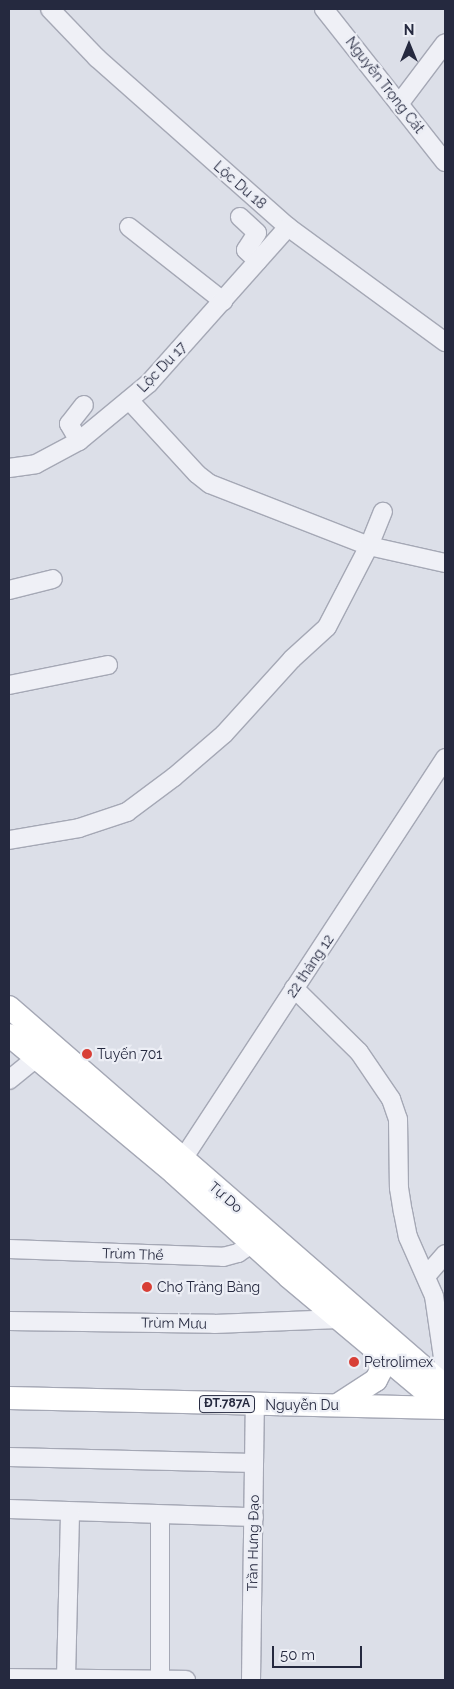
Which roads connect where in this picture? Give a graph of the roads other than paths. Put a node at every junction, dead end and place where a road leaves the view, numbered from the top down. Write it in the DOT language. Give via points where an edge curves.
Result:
graph roads {
  1 [pos="50,9"];
  2 [pos="324,9"];
  3 [pos="445,43"];
  4 [pos="399,104"];
  5 [pos="445,162"];
  6 [pos="240,218"];
  7 [pos="129,227"];
  8 [pos="288,227"];
  9 [pos="258,261"];
  10 [pos="223,301"];
  11 [pos="445,342"];
  12 [pos="129,400"];
  13 [pos="84,405"];
  14 [pos="79,441"];
  15 [pos="9,468"];
  16 [pos="383,512"];
  17 [pos="369,546"];
  18 [pos="445,563"];
  19 [pos="53,579"];
  20 [pos="9,590"];
  21 [pos="108,665"];
  22 [pos="9,685"];
  23 [pos="445,758"];
  24 [pos="9,840"];
  25 [pos="294,988"];
  26 [pos="9,1007"];
  27 [pos="9,1035"];
  28 [pos="35,1059"];
  29 [pos="9,1080"];
  30 [pos="179,1166"];
  31 [pos="253,1243"];
  32 [pos="9,1249"];
  33 [pos="445,1254"];
  34 [pos="427,1275"];
  35 [pos="338,1319"];
  36 [pos="9,1321"];
  37 [pos="376,1347"];
  38 [pos="445,1371"];
  39 [pos="445,1386"];
  40 [pos="9,1398"];
  41 [pos="338,1404"];
  42 [pos="255,1405"];
  43 [pos="445,1408"];
  44 [pos="9,1457"];
  45 [pos="254,1463"];
  46 [pos="9,1509"];
  47 [pos="70,1512"];
  48 [pos="160,1514"];
  49 [pos="254,1517"];
  50 [pos="9,1678"];
  51 [pos="66,1678"];
  52 [pos="160,1680"];
  53 [pos="186,1680"];
  54 [pos="251,1680"];
  1 -- 8 [label="street, Lộc Du 18" via="97,58"];
  2 -- 4 [label="street, Nguyễn Trọng Cát"];
  3 -- 4 [label="street"];
  4 -- 5 [label="street, Nguyễn Trọng Cát"];
  6 -- 9 [label="street" via="258,233 246,250"];
  7 -- 10 [label="street"];
  8 -- 9 [label="street, Lộc Du 17"];
  8 -- 11 [label="street, Lộc Du 18" via="395,309"];
  9 -- 10 [label="street, Lộc Du 17"];
  10 -- 12 [label="street, Lộc Du 17" via="160,372"];
  12 -- 14 [label="street, Lộc Du 17"];
  12 -- 17 [label="street" via="210,484"];
  13 -- 14 [label="street" via="69,424"];
  14 -- 15 [label="street, Lộc Du 17" via="36,464"];
  16 -- 17 [label="street"];
  17 -- 18 [label="street"];
  17 -- 24 [label="street" via="327,628 292,659 224,734 174,777 126,812 80,828"];
  19 -- 20 [label="street"];
  21 -- 22 [label="street"];
  23 -- 25 [label="street, 22 tháng 12"];
  25 -- 30 [label="street, 22 tháng 12"];
  25 -- 34 [label="street" via="360,1052 392,1099 398,1119 399,1188 406,1229"];
  26 -- 30 [label="main road, Tự Do"];
  27 -- 28 [label="main road, Tự Do"];
  28 -- 29 [label="street"];
  28 -- 30 [label="main road, Tự Do"];
  30 -- 31 [label="main road, Tự Do"];
  30 -- 39 [label="main road, Tự Do"];
  31 -- 32 [label="street, Trùm Thể" via="238,1253 223,1257"];
  31 -- 35 [label="main road, Tự Do"];
  33 -- 34 [label="street"];
  34 -- 38 [label="street" via="442,1338"];
  35 -- 36 [label="street, Trùm Mưu" via="214,1324"];
  35 -- 37 [label="main road, Tự Do"];
  37 -- 41 [label="main road" via="381,1370 376,1380"];
  37 -- 43 [label="main road, Tự Do"];
  40 -- 42 [label="main road, Nguyễn Du / ĐT.787A"];
  41 -- 42 [label="main road, Nguyễn Du / ĐT.787A"];
  41 -- 43 [label="main road, Nguyễn Du / ĐT.787A"];
  42 -- 45 [label="street, Trần Hưng Đạo"];
  44 -- 45 [label="street"];
  45 -- 49 [label="street, Trần Hưng Đạo"];
  46 -- 47 [label="street"];
  47 -- 48 [label="street"];
  47 -- 51 [label="street"];
  48 -- 49 [label="street"];
  48 -- 52 [label="street"];
  49 -- 54 [label="street, Trần Hưng Đạo"];
  50 -- 51 [label="street"];
  51 -- 52 [label="street"];
  52 -- 53 [label="street"];
}
